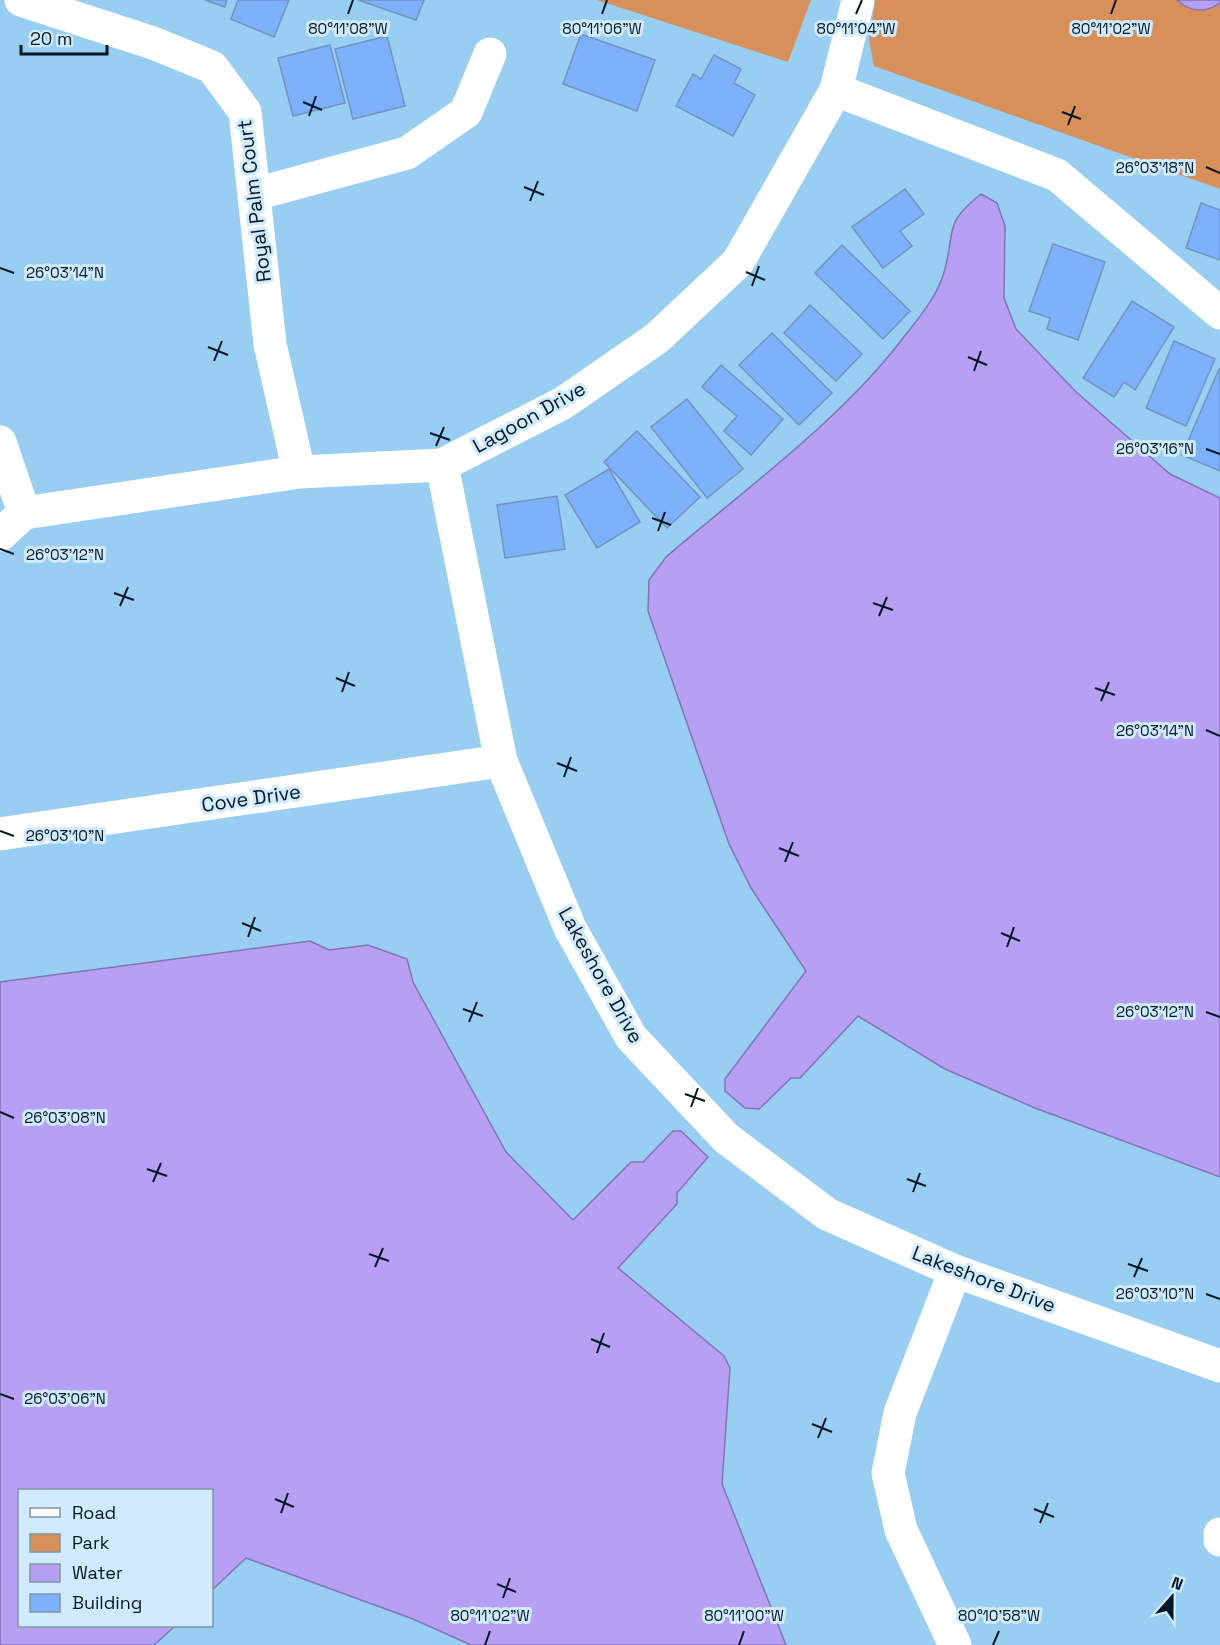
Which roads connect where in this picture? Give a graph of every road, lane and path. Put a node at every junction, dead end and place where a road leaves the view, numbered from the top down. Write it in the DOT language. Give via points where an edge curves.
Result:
graph roads {
  1 [pos="21,0"];
  2 [pos="858,0"];
  3 [pos="489,54"];
  4 [pos="836,90"];
  5 [pos="255,194"];
  6 [pos="1220,313"];
  7 [pos="0,442"];
  8 [pos="442,465"];
  9 [pos="299,472"];
  10 [pos="24,513"];
  11 [pos="0,534"];
  12 [pos="501,761"];
  13 [pos="0,834"];
  14 [pos="955,1271"];
  15 [pos="1220,1366"];
  16 [pos="1220,1534"];
  17 [pos="1220,1540"];
  18 [pos="954,1645"];
  1 -- 5 [label="street, Royal Palm Court" via="212,67 245,112"];
  2 -- 4 [label="street, Lagoon Drive"];
  3 -- 5 [label="street" via="466,112 407,153"];
  4 -- 6 [label="street" via="1057,175"];
  4 -- 8 [label="street, Lagoon Drive" via="738,262 657,338 563,402"];
  5 -- 9 [label="street, Royal Palm Court" via="270,344"];
  7 -- 10 [label="street"];
  8 -- 9 [label="street, Lagoon Drive"];
  8 -- 12 [label="street, Lakeshore Drive"];
  9 -- 10 [label="street, Lagoon Drive"];
  10 -- 11 [label="street"];
  12 -- 13 [label="street, Cove Drive"];
  12 -- 14 [label="street, Lakeshore Drive" via="570,928 631,1037 726,1138 827,1214"];
  14 -- 15 [label="street, Lakeshore Drive"];
  14 -- 18 [label="street" via="900,1413 888,1473 901,1530"];
  16 -- 17 [label="street"];
}
